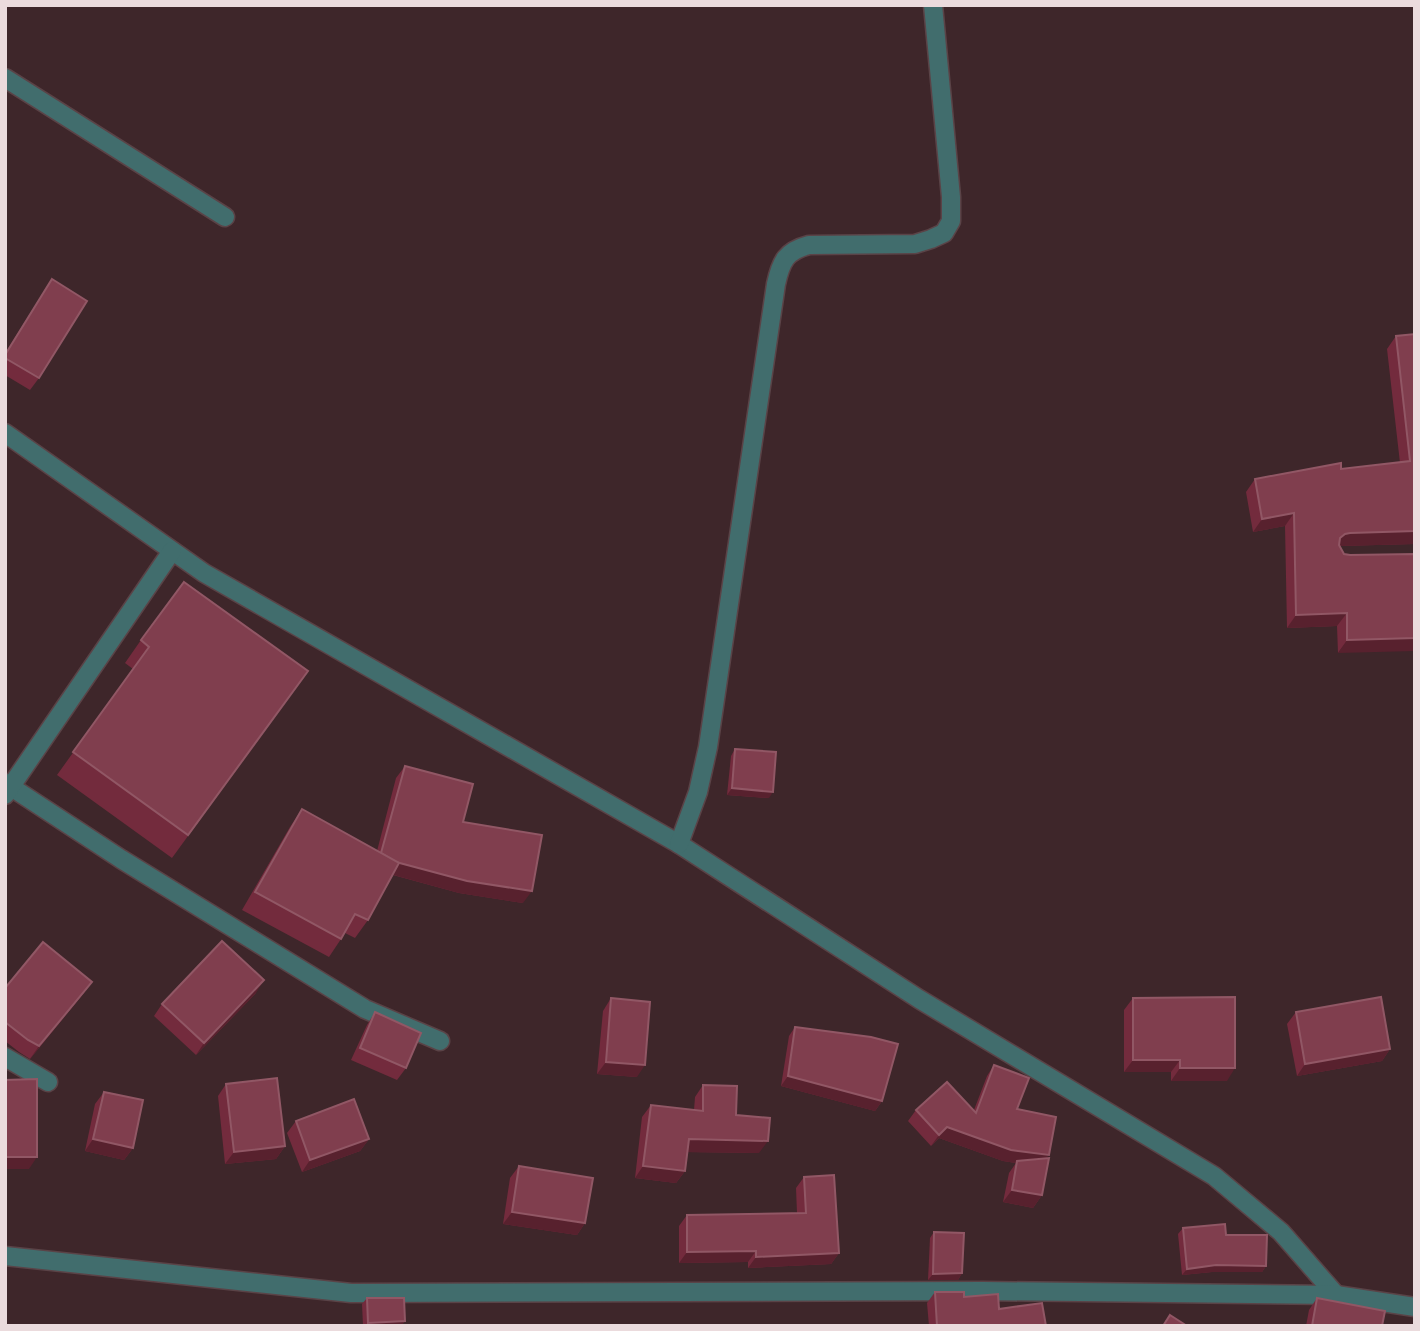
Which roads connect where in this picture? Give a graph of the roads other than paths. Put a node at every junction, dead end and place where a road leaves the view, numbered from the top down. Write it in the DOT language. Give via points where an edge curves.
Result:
graph roads {
  1 [pos="933,5"];
  2 [pos="5,78"];
  3 [pos="225,217"];
  4 [pos="5,433"];
  5 [pos="172,551"];
  6 [pos="7,788"];
  7 [pos="679,844"];
  8 [pos="440,1041"];
  9 [pos="5,1057"];
  10 [pos="48,1082"];
  11 [pos="5,1256"];
  12 [pos="1336,1294"];
  13 [pos="1415,1307"];
  1 -- 7 [label="street" via="951,221 944,233 915,244 809,244 796,248 780,267 708,747"];
  2 -- 3 [label="street"];
  4 -- 5 [label="street"];
  5 -- 6 [label="street"];
  5 -- 7 [label="street"];
  6 -- 8 [label="street" via="365,1009"];
  7 -- 12 [label="street" via="919,999 1214,1176 1281,1232"];
  9 -- 10 [label="street"];
  11 -- 12 [label="street" via="351,1293"];
  12 -- 13 [label="street"];
}
